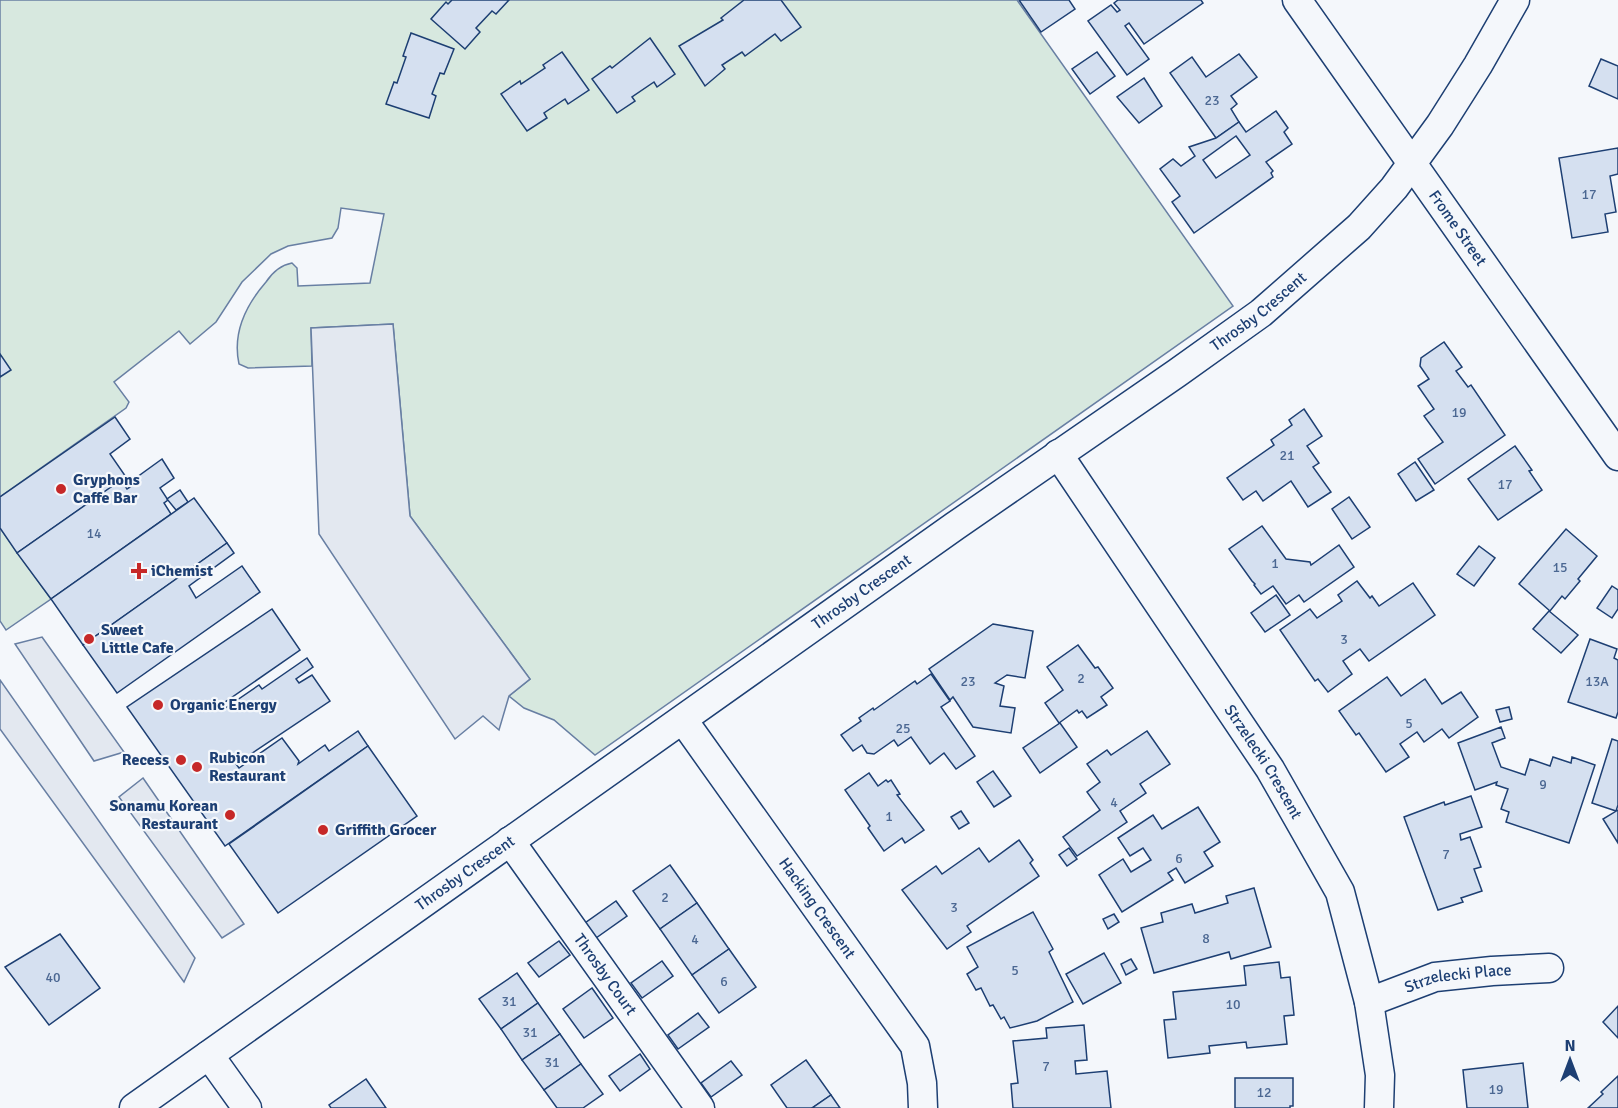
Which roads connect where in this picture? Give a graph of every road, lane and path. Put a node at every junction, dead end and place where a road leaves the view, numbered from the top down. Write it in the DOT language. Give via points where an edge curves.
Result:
graph roads {
  1 [pos="1297,0"];
  2 [pos="1515,0"];
  3 [pos="1412,165"];
  4 [pos="1058,454"];
  5 [pos="1618,456"];
  6 [pos="683,720"];
  7 [pos="510,842"];
  8 [pos="1549,968"];
  9 [pos="1369,1002"];
  10 [pos="209,1055"];
  11 [pos="134,1108"];
  12 [pos="247,1108"];
  13 [pos="700,1108"];
  14 [pos="923,1108"];
  15 [pos="1379,1108"];
  1 -- 3 [label="street, Frome Street"];
  2 -- 3 [label="street, Throsby Crescent" via="1478,65"];
  3 -- 4 [label="street, Throsby Crescent" via="1359,227 1261,313"];
  3 -- 5 [label="street, Frome Street"];
  4 -- 6 [label="street, Throsby Crescent"];
  4 -- 9 [label="street, Strzelecki Crescent" via="1282,789 1340,892"];
  6 -- 7 [label="street, Throsby Crescent"];
  6 -- 14 [label="street, Hacking Crescent" via="915,1046"];
  7 -- 10 [label="street, Throsby Crescent"];
  7 -- 13 [label="street, Throsby Court"];
  8 -- 9 [label="street, Strzelecki Place" via="1436,977"];
  9 -- 15 [label="street, Strzelecki Crescent" via="1380,1075"];
  10 -- 11 [label="street, Throsby Crescent"];
  10 -- 12 [label="street"];
}
